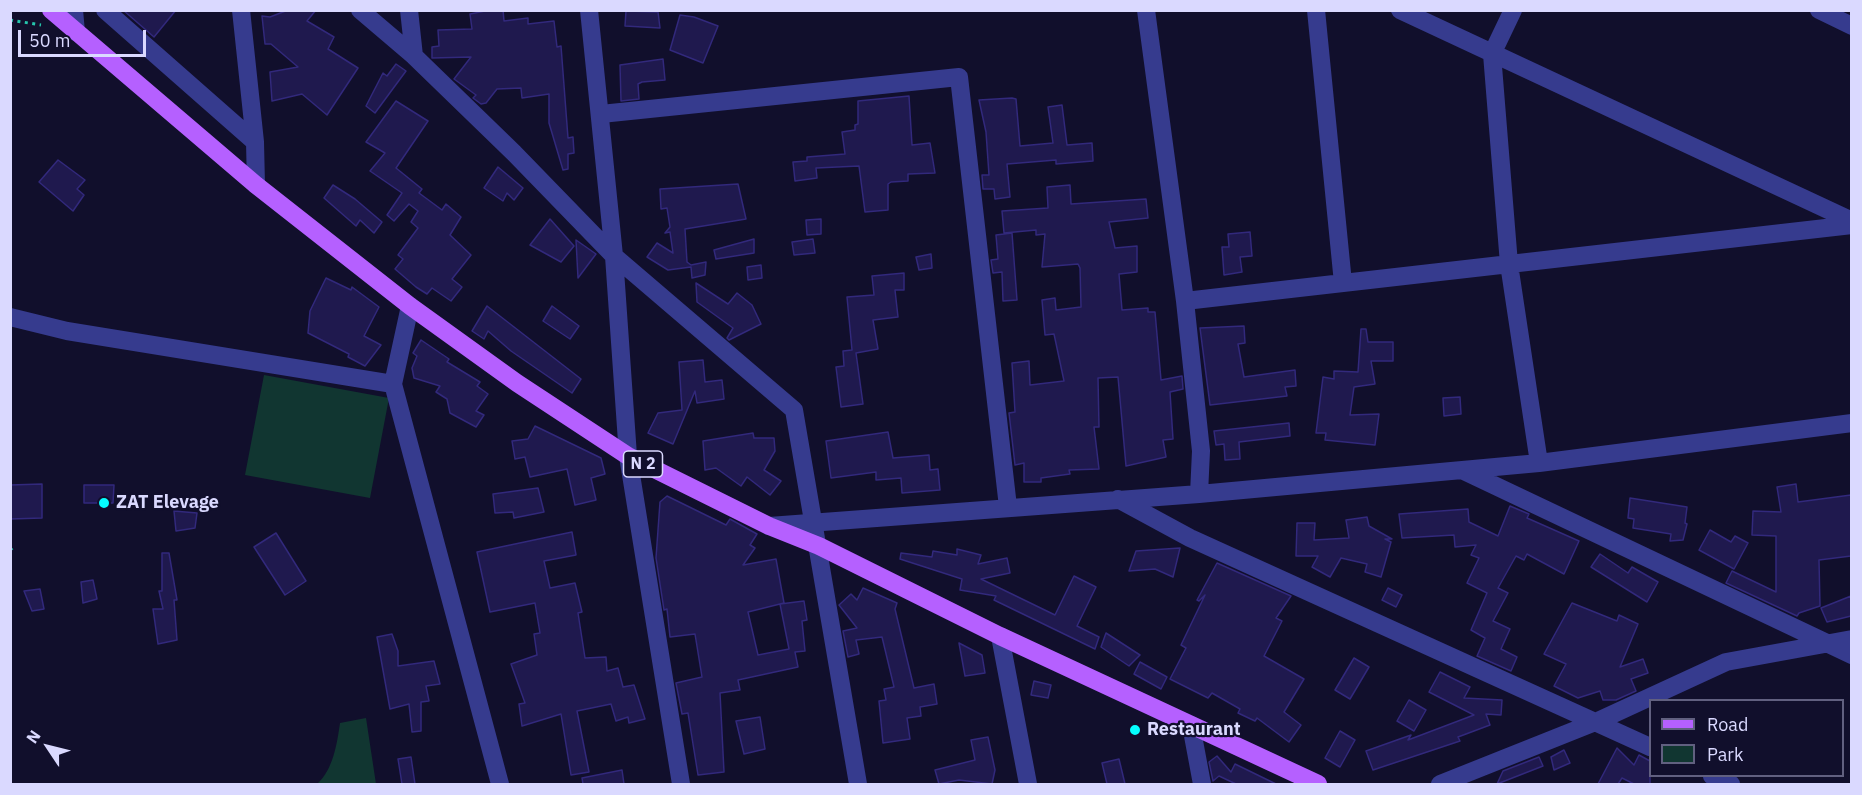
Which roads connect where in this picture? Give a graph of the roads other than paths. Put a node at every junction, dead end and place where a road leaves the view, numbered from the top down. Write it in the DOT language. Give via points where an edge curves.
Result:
graph roads {
  1 [pos="51,10"];
  2 [pos="74,10"];
  3 [pos="105,10"];
  4 [pos="241,10"];
  5 [pos="360,10"];
  6 [pos="409,10"];
  7 [pos="589,10"];
  8 [pos="1146,10"];
  9 [pos="1316,10"];
  10 [pos="1400,10"];
  11 [pos="1513,10"];
  12 [pos="1819,10"];
  13 [pos="1851,26"];
  14 [pos="76,32"];
  15 [pos="1492,54"];
  16 [pos="414,56"];
  17 [pos="600,114"];
  18 [pos="255,142"];
  19 [pos="256,185"];
  20 [pos="1851,223"];
  21 [pos="614,256"];
  22 [pos="1509,264"];
  23 [pos="1342,283"];
  24 [pos="1185,301"];
  25 [pos="410,306"];
  26 [pos="10,317"];
  27 [pos="393,384"];
  28 [pos="1851,423"];
  29 [pos="628,456"];
  30 [pos="1539,463"];
  31 [pos="1460,470"];
  32 [pos="1199,494"];
  33 [pos="1118,499"];
  34 [pos="1008,507"];
  35 [pos="814,522"];
  36 [pos="769,526"];
  37 [pos="819,546"];
  38 [pos="1000,636"];
  39 [pos="1851,639"];
  40 [pos="1830,645"];
  41 [pos="1851,655"];
  42 [pos="1598,721"];
  43 [pos="1191,725"];
  44 [pos="1649,746"];
  45 [pos="1714,777"];
  46 [pos="500,784"];
  47 [pos="681,784"];
  48 [pos="858,784"];
  49 [pos="1028,784"];
  50 [pos="1202,784"];
  51 [pos="1318,784"];
  52 [pos="1440,784"];
  53 [pos="1731,784"];
  1 -- 14 [label="main road, N 2"];
  2 -- 14 [label="street"];
  3 -- 18 [label="street"];
  4 -- 18 [label="street"];
  5 -- 16 [label="street"];
  6 -- 16 [label="street"];
  7 -- 17 [label="street"];
  8 -- 24 [label="street"];
  9 -- 23 [label="street"];
  10 -- 15 [label="street"];
  11 -- 15 [label="street"];
  12 -- 13 [label="street"];
  14 -- 19 [label="main road, N 2"];
  15 -- 20 [label="street"];
  15 -- 22 [label="street"];
  16 -- 21 [label="street"];
  17 -- 21 [label="street"];
  17 -- 34 [label="street" via="959,77"];
  18 -- 19 [label="street"];
  19 -- 25 [label="main road, N 2"];
  20 -- 22 [label="street"];
  21 -- 29 [label="street"];
  21 -- 35 [label="street" via="794,410"];
  22 -- 23 [label="street"];
  22 -- 30 [label="street"];
  23 -- 24 [label="street"];
  24 -- 32 [label="street" via="1201,451"];
  25 -- 27 [label="street"];
  25 -- 29 [label="main road, N 2"];
  26 -- 27 [label="street" via="67,331"];
  27 -- 46 [label="street"];
  28 -- 30 [label="street"];
  29 -- 36 [label="main road, N 2"];
  29 -- 47 [label="street"];
  30 -- 31 [label="street"];
  31 -- 32 [label="street"];
  31 -- 40 [label="street"];
  32 -- 33 [label="street"];
  33 -- 34 [label="street"];
  33 -- 42 [label="street" via="1190,538"];
  34 -- 35 [label="street"];
  35 -- 36 [label="street"];
  35 -- 37 [label="street"];
  36 -- 37 [label="main road, N 2"];
  37 -- 38 [label="main road, N 2"];
  37 -- 48 [label="street"];
  38 -- 43 [label="main road, N 2"];
  38 -- 49 [label="street"];
  39 -- 40 [label="street"];
  40 -- 41 [label="street"];
  40 -- 42 [label="street" via="1726,662"];
  42 -- 44 [label="street"];
  42 -- 52 [label="street"];
  43 -- 50 [label="street"];
  43 -- 51 [label="main road, N 2"];
  45 -- 53 [label="street"];
}
